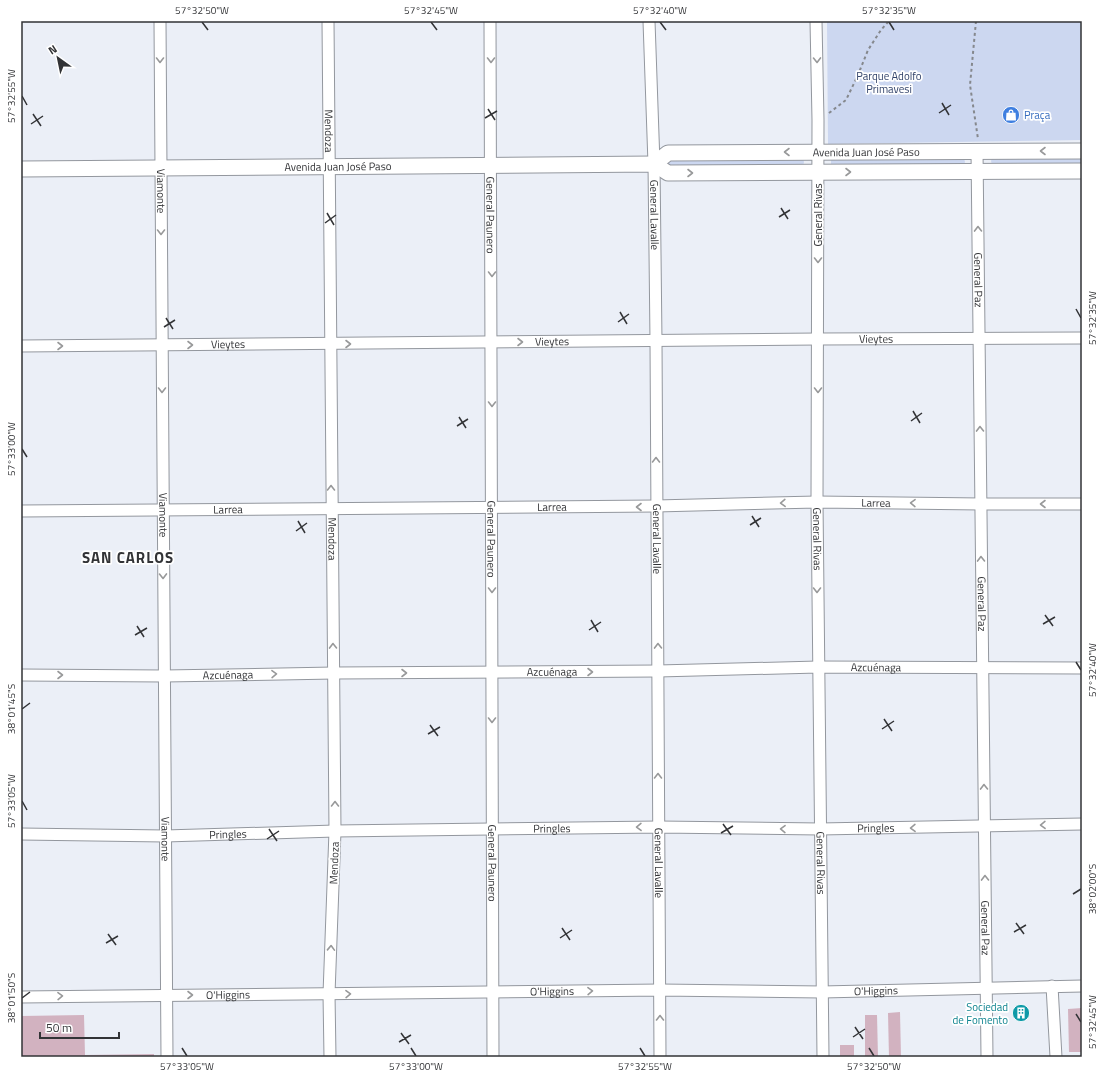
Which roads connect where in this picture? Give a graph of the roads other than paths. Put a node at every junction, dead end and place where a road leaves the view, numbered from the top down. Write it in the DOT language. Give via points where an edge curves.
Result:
graph roads {
  1 [pos="160,21"];
  2 [pos="328,21"];
  3 [pos="490,21"];
  4 [pos="649,21"];
  5 [pos="816,21"];
  6 [pos="977,151"];
  7 [pos="1082,151"];
  8 [pos="817,152"];
  9 [pos="654,164"];
  10 [pos="492,165"];
  11 [pos="330,167"];
  12 [pos="161,168"];
  13 [pos="21,169"];
  14 [pos="1082,171"];
  15 [pos="817,172"];
  16 [pos="977,172"];
  17 [pos="1082,338"];
  18 [pos="818,339"];
  19 [pos="979,339"];
  20 [pos="656,342"];
  21 [pos="492,343"];
  22 [pos="331,344"];
  23 [pos="162,345"];
  24 [pos="21,346"];
  25 [pos="817,502"];
  26 [pos="981,504"];
  27 [pos="1082,504"];
  28 [pos="656,506"];
  29 [pos="331,508"];
  30 [pos="492,508"];
  31 [pos="162,510"];
  32 [pos="21,511"];
  33 [pos="818,667"];
  34 [pos="983,668"];
  35 [pos="1082,668"];
  36 [pos="658,671"];
  37 [pos="492,672"];
  38 [pos="334,673"];
  39 [pos="21,675"];
  40 [pos="164,676"];
  41 [pos="1082,824"];
  42 [pos="985,826"];
  43 [pos="659,827"];
  44 [pos="493,829"];
  45 [pos="820,829"];
  46 [pos="335,831"];
  47 [pos="21,834"];
  48 [pos="165,836"];
  49 [pos="1052,986"];
  50 [pos="1082,986"];
  51 [pos="986,988"];
  52 [pos="660,990"];
  53 [pos="493,992"];
  54 [pos="822,992"];
  55 [pos="329,994"];
  56 [pos="166,995"];
  57 [pos="21,997"];
  58 [pos="167,1057"];
  59 [pos="330,1057"];
  60 [pos="493,1057"];
  61 [pos="660,1057"];
  62 [pos="823,1057"];
  63 [pos="987,1057"];
  64 [pos="1056,1057"];
  1 -- 12 [label="street, Viamonte, one-way"];
  2 -- 11 [label="street, Mendoza"];
  3 -- 10 [label="street, General Paunero, one-way"];
  4 -- 9 [label="street, General Lavalle"];
  5 -- 8 [label="street, General Rivas, one-way"];
  7 -- 6 [label="main road, Avenida Juan José Paso, one-way"];
  6 -- 8 [label="main road, Avenida Juan José Paso"];
  6 -- 16 [label="street, General Paz"];
  8 -- 9 [label="main road, Avenida Juan José Paso, one-way" via="668,153"];
  8 -- 15 [label="street, General Rivas"];
  9 -- 10 [label="main road, Avenida Juan José Paso"];
  9 -- 15 [label="main road, Avenida Juan José Paso, one-way" via="668,173"];
  9 -- 20 [label="street, General Lavalle"];
  10 -- 11 [label="main road, Avenida Juan José Paso"];
  10 -- 21 [label="street, General Paunero, one-way"];
  11 -- 12 [label="main road, Avenida Juan José Paso"];
  11 -- 22 [label="street, Mendoza"];
  12 -- 13 [label="main road, Avenida Juan José Paso"];
  12 -- 23 [label="street, Viamonte, one-way"];
  14 -- 16 [label="main road, Avenida Juan José Paso"];
  15 -- 16 [label="main road, Avenida Juan José Paso, one-way"];
  15 -- 18 [label="street, General Rivas, one-way"];
  19 -- 16 [label="street, General Paz, one-way"];
  17 -- 19 [label="street, Vieytes"];
  18 -- 19 [label="street, Vieytes"];
  18 -- 20 [label="street, Vieytes"];
  18 -- 25 [label="street, General Rivas, one-way"];
  26 -- 19 [label="street, General Paz, one-way"];
  21 -- 20 [label="street, Vieytes, one-way"];
  28 -- 20 [label="street, General Lavalle, one-way"];
  22 -- 21 [label="street, Vieytes, one-way"];
  21 -- 30 [label="street, General Paunero, one-way"];
  23 -- 22 [label="street, Vieytes, one-way"];
  29 -- 22 [label="street, Mendoza, one-way"];
  24 -- 23 [label="street, Vieytes, one-way"];
  23 -- 31 [label="street, Viamonte, one-way"];
  26 -- 25 [label="street, Larrea, one-way"];
  25 -- 28 [label="street, Larrea, one-way"];
  25 -- 33 [label="street, General Rivas, one-way"];
  27 -- 26 [label="street, Larrea, one-way"];
  34 -- 26 [label="street, General Paz, one-way"];
  28 -- 30 [label="street, Larrea, one-way"];
  36 -- 28 [label="street, General Lavalle, one-way"];
  29 -- 30 [label="street, Larrea"];
  29 -- 31 [label="street, Larrea"];
  38 -- 29 [label="street, Mendoza, one-way"];
  30 -- 37 [label="street, General Paunero, one-way"];
  31 -- 32 [label="street, Larrea"];
  31 -- 40 [label="street, Viamonte, one-way"];
  33 -- 34 [label="street, Azcuénaga"];
  33 -- 36 [label="street, Azcuénaga"];
  33 -- 45 [label="street, General Rivas"];
  34 -- 35 [label="street, Azcuénaga"];
  42 -- 34 [label="street, General Paz, one-way"];
  37 -- 36 [label="street, Azcuénaga, one-way"];
  43 -- 36 [label="street, General Lavalle, one-way"];
  38 -- 37 [label="street, Azcuénaga, one-way"];
  37 -- 44 [label="street, General Paunero, one-way"];
  40 -- 38 [label="street, Azcuénaga, one-way"];
  46 -- 38 [label="street, Mendoza, one-way"];
  39 -- 40 [label="street, Azcuénaga, one-way"];
  40 -- 48 [label="street, Viamonte"];
  41 -- 42 [label="street, Pringles, one-way"];
  42 -- 45 [label="street, Pringles, one-way"];
  51 -- 42 [label="street, General Paz, one-way"];
  43 -- 44 [label="street, Pringles, one-way"];
  45 -- 43 [label="street, Pringles, one-way"];
  43 -- 52 [label="street, General Lavalle"];
  44 -- 46 [label="street, Pringles"];
  44 -- 53 [label="street, General Paunero"];
  45 -- 54 [label="street, General Rivas"];
  46 -- 48 [label="street, Pringles"];
  55 -- 46 [label="street, Mendoza, one-way"];
  47 -- 48 [label="street, Pringles"];
  48 -- 56 [label="street, Viamonte"];
  49 -- 50 [label="street, O'Higgins"];
  49 -- 51 [label="street, O'Higgins"];
  49 -- 64 [label="street"];
  51 -- 54 [label="street, O'Higgins"];
  51 -- 63 [label="street, General Paz"];
  53 -- 52 [label="street, O'Higgins, one-way"];
  52 -- 54 [label="street, O'Higgins"];
  61 -- 52 [label="street, General Lavalle, one-way"];
  55 -- 53 [label="street, O'Higgins, one-way"];
  53 -- 60 [label="street, General Paunero"];
  54 -- 62 [label="street, General Rivas"];
  56 -- 55 [label="street, O'Higgins, one-way"];
  55 -- 59 [label="street, Mendoza"];
  57 -- 56 [label="street, O'Higgins, one-way"];
  56 -- 58 [label="street, Viamonte"];
}
